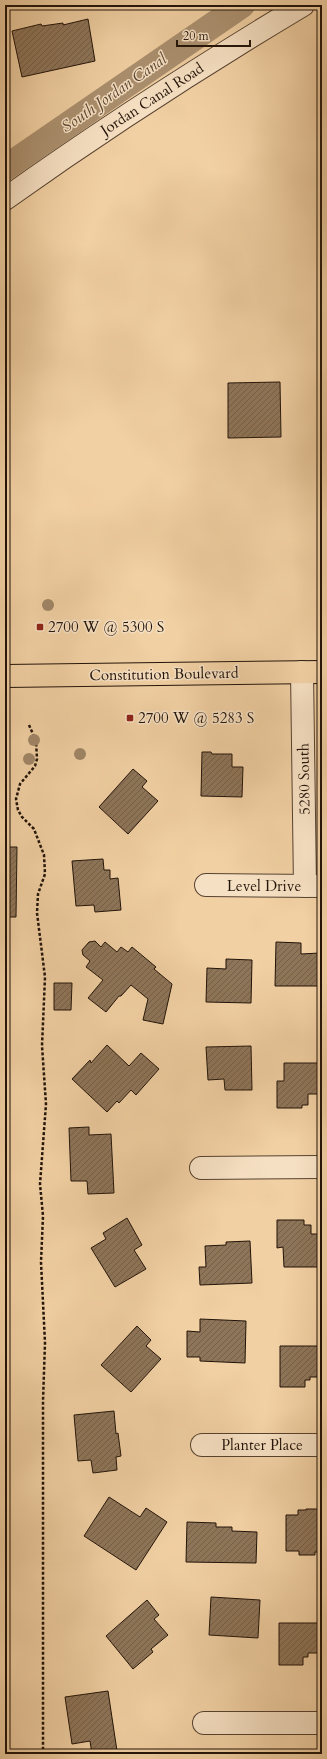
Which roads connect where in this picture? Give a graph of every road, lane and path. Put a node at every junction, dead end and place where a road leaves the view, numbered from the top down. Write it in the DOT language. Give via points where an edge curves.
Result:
graph roads {
  1 [pos="303,5"];
  2 [pos="5,200"];
  3 [pos="312,672"];
  4 [pos="5,676"];
  5 [pos="29,725"];
  6 [pos="206,885"];
  7 [pos="314,886"];
  8 [pos="322,1167"];
  9 [pos="201,1168"];
  10 [pos="202,1445"];
  11 [pos="322,1445"];
  12 [pos="204,1723"];
  13 [pos="322,1723"];
  14 [pos="43,1754"];
  1 -- 2 [label="street, Jordan Canal Road" via="221,54 73,151"];
  3 -- 4 [label="main road, Constitution Boulevard"];
  3 -- 7 [label="street, 5280 South"];
  5 -- 14 [label="path" via="36,741 37,759 35,766 20,784 16,799 18,810 34,829 41,844 45,874 38,894 37,913 45,977 42,1046 46,1104 40,1184 44,1216 41,1262 45,1343"];
  6 -- 7 [label="street, Level Drive"];
  8 -- 9 [label="street"];
  10 -- 11 [label="street, Planter Place"];
  12 -- 13 [label="street"];
}
